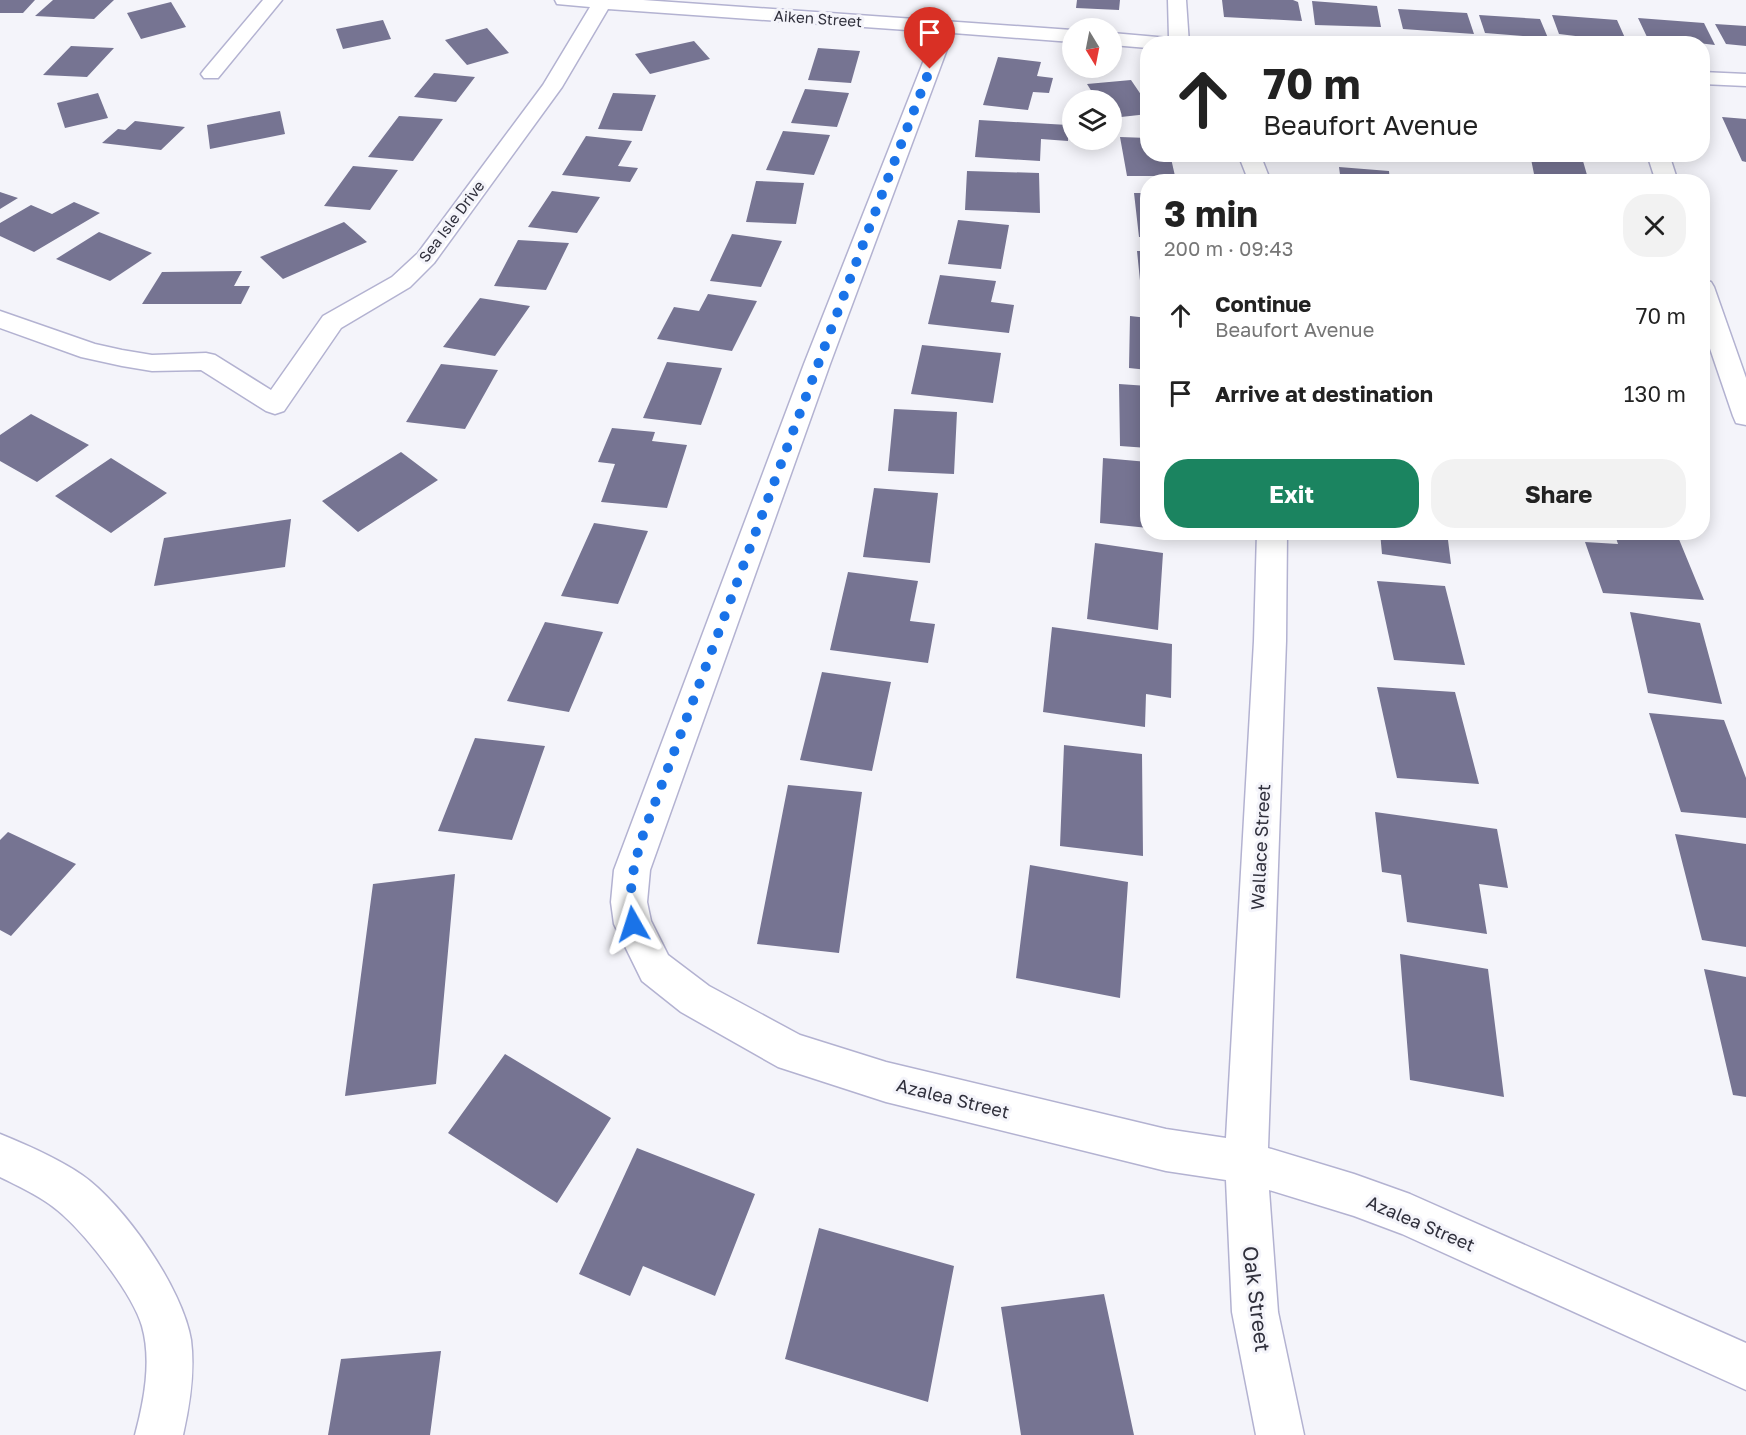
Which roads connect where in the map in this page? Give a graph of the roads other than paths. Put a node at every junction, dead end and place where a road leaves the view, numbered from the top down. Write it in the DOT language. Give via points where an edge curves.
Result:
graph roads {
  1 [pos="273,0"];
  2 [pos="564,0"];
  3 [pos="1177,0"];
  4 [pos="602,3"];
  5 [pos="946,27"];
  6 [pos="1062,35"];
  7 [pos="1179,36"];
  8 [pos="1122,40"];
  9 [pos="1140,41"];
  10 [pos="211,74"];
  11 [pos="1710,78"];
  12 [pos="1746,80"];
  13 [pos="1710,311"];
  14 [pos="0,320"];
  15 [pos="1746,416"];
  16 [pos="1272,540"];
  17 [pos="0,1155"];
  18 [pos="1246,1162"];
  19 [pos="1746,1367"];
  20 [pos="159,1435"];
  21 [pos="1280,1435"];
  1 -- 10 [label="street"];
  2 -- 4 [label="street, Aiken Street"];
  3 -- 7 [label="street"];
  4 -- 5 [label="street, Aiken Street"];
  4 -- 14 [label="street, Sea Isle Drive" via="552,87 426,258 401,282 332,322 275,405 206,361 152,363 122,358"];
  5 -- 6 [label="street, Aiken Street"];
  5 -- 18 [label="street, Azalea Street" via="817,364 632,870 629,902 633,924 655,968 695,999 792,1053 886,1082 1166,1150"];
  8 -- 9 [label="street"];
  11 -- 12 [label="street"];
  13 -- 15 [label="street"];
  16 -- 18 [label="street, Wallace Street"];
  17 -- 20 [label="street" via="72,1194 126,1254 153,1297 165,1327 169,1376"];
  18 -- 19 [label="street, Azalea Street" via="1410,1216"];
  18 -- 21 [label="street, Oak Street" via="1255,1312"];
}
